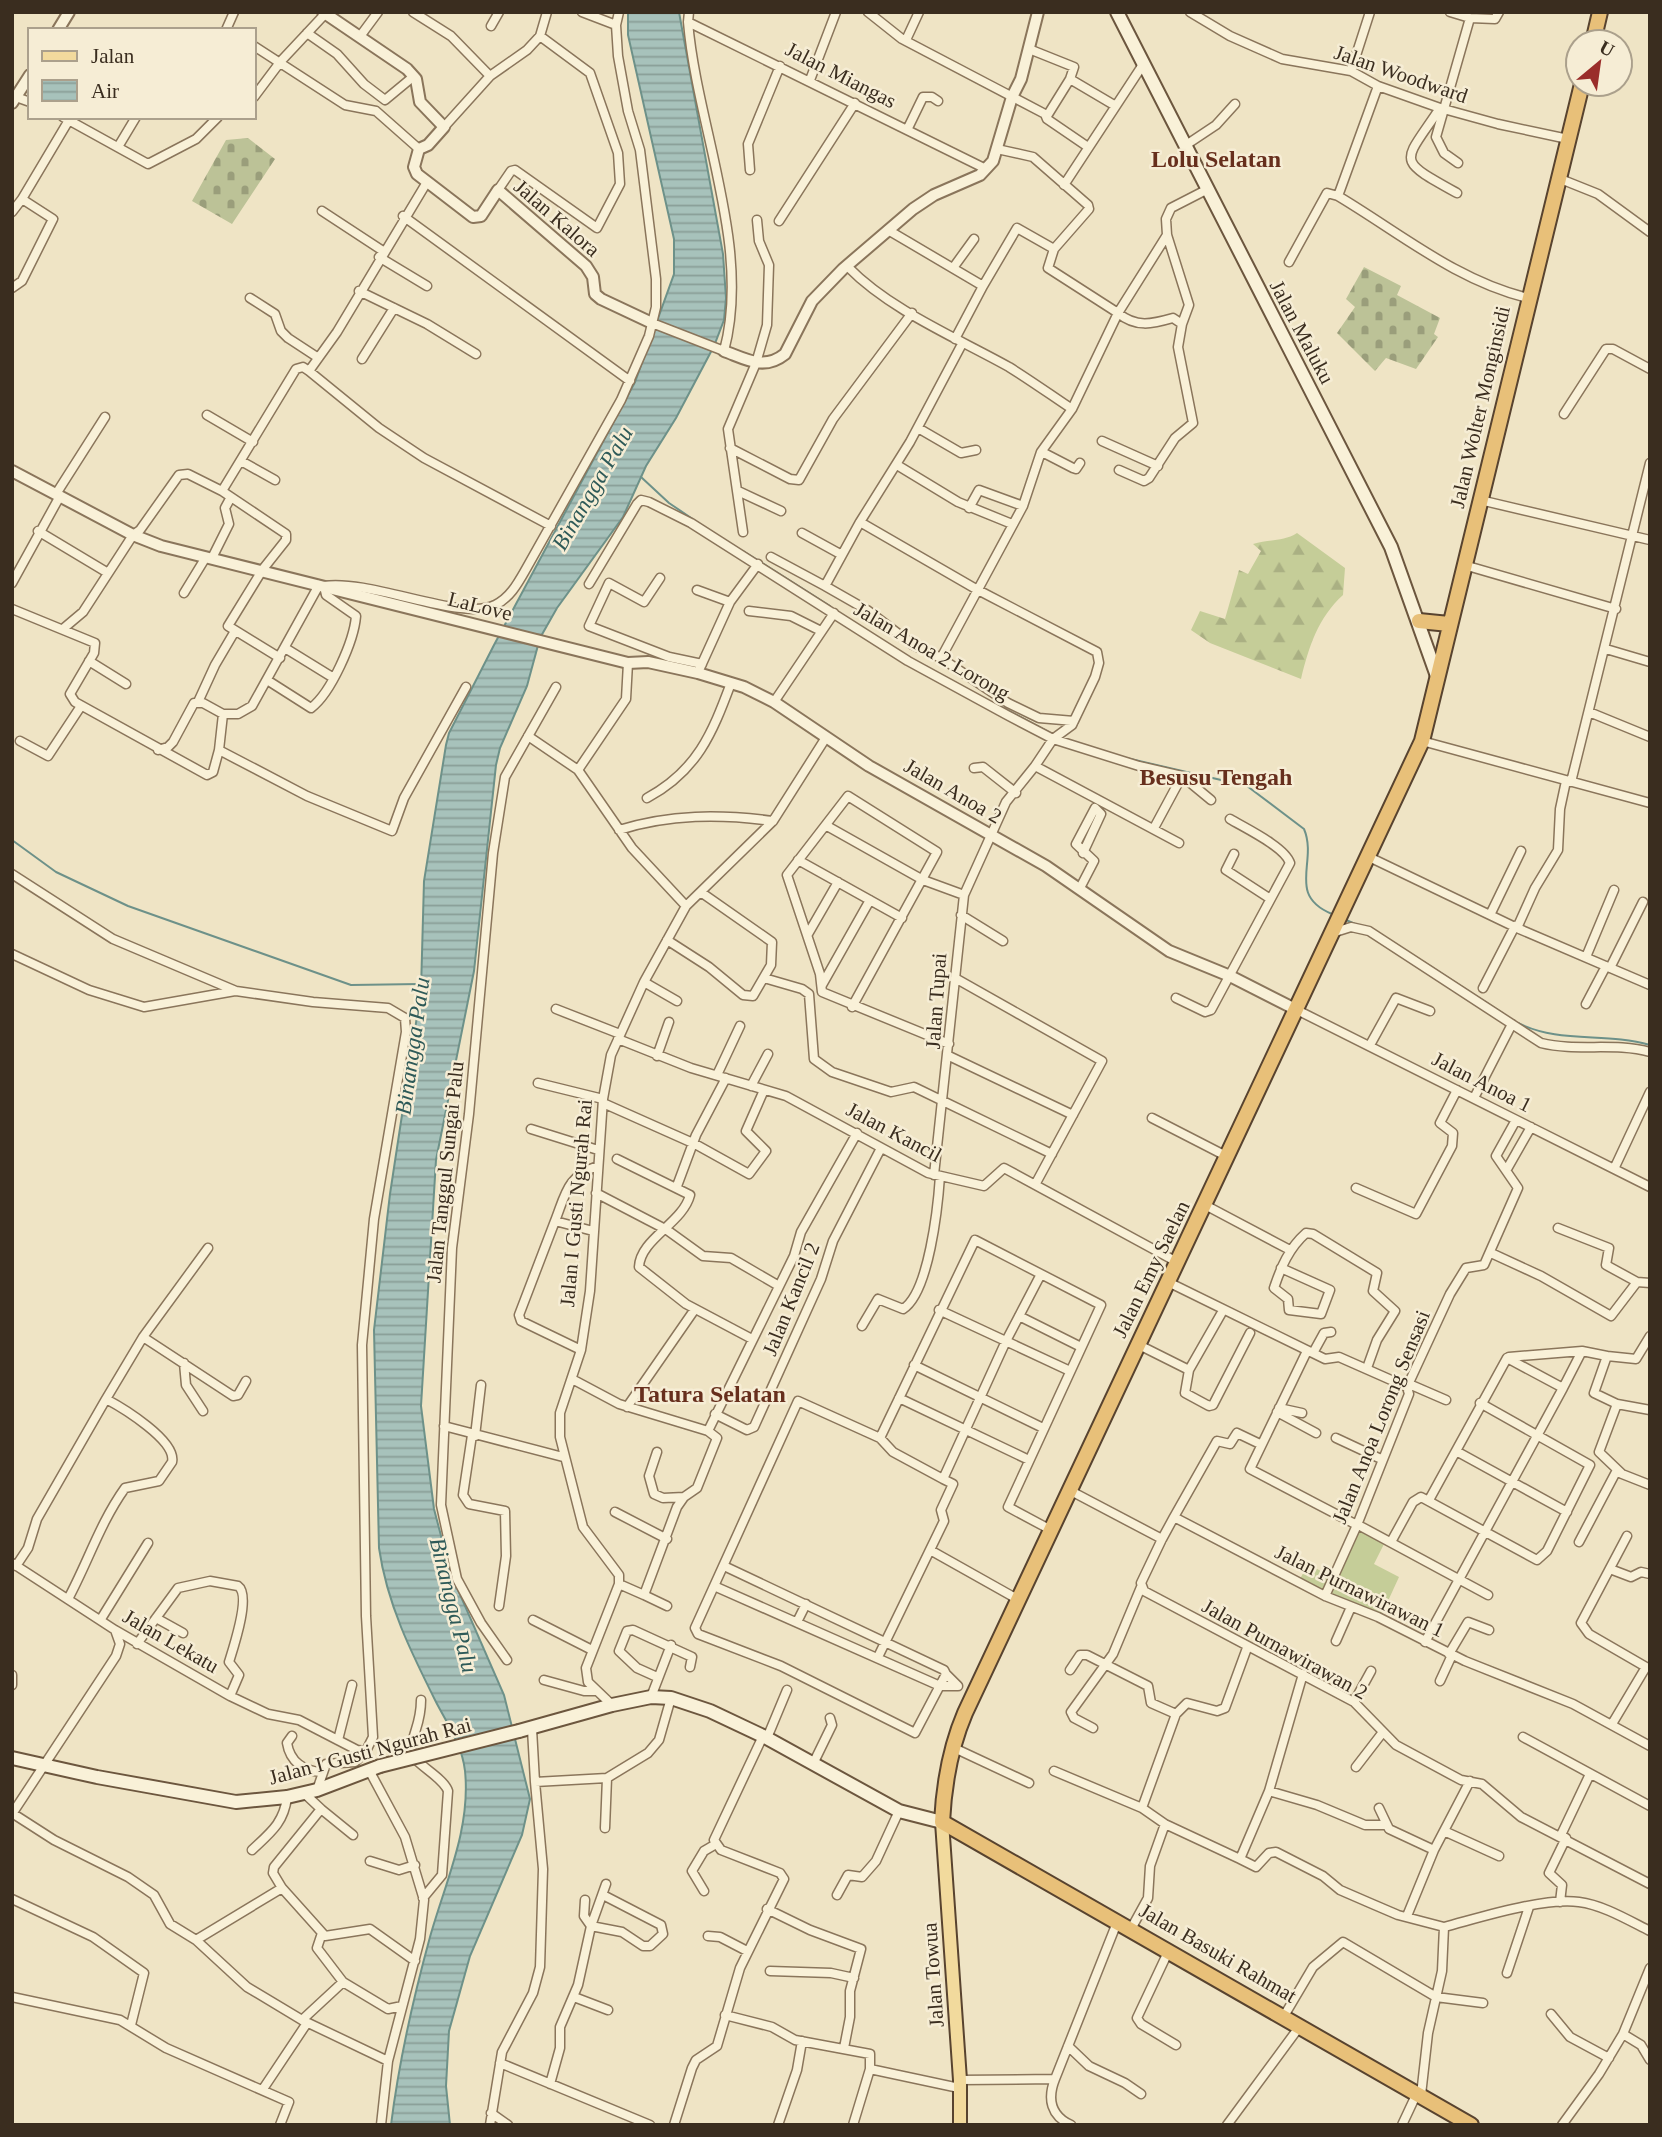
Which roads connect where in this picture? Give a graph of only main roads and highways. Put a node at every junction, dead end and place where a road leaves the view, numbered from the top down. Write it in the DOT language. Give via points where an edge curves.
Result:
graph roads {
  1 [pos="1117,12"];
  2 [pos="1578,98"];
  3 [pos="1419,621"];
  4 [pos="1449,624"];
  5 [pos="1437,676"];
  6 [pos="1422,741"];
  7 [pos="12,1758"];
  8 [pos="942,1822"];
  9 [pos="960,2125"];
  10 [pos="1471,2125"];
  1 -- 3 [label="main road, Jalan Maluku" via="1359,482"];
  2 -- 4 [label="highway, Jalan Wolter Monginsidi"];
  3 -- 4 [label="highway"];
  3 -- 5 [label="main road, Jalan Maluku"];
  4 -- 5 [label="highway, Jalan Wolter Monginsidi"];
  5 -- 6 [label="highway, Jalan Wolter Monginsidi"];
  6 -- 8 [label="highway, Jalan Emy Saelan" via="974,1694 952,1747"];
  7 -- 8 [label="main road, Jalan I Gusti Ngurah Rai, bridge" via="236,1802 287,1797 375,1768 612,1705 671,1698 765,1737 899,1811"];
  8 -- 9 [label="main road, Jalan Towua"];
  8 -- 10 [label="highway, Jalan Basuki Rahmat"];
}
